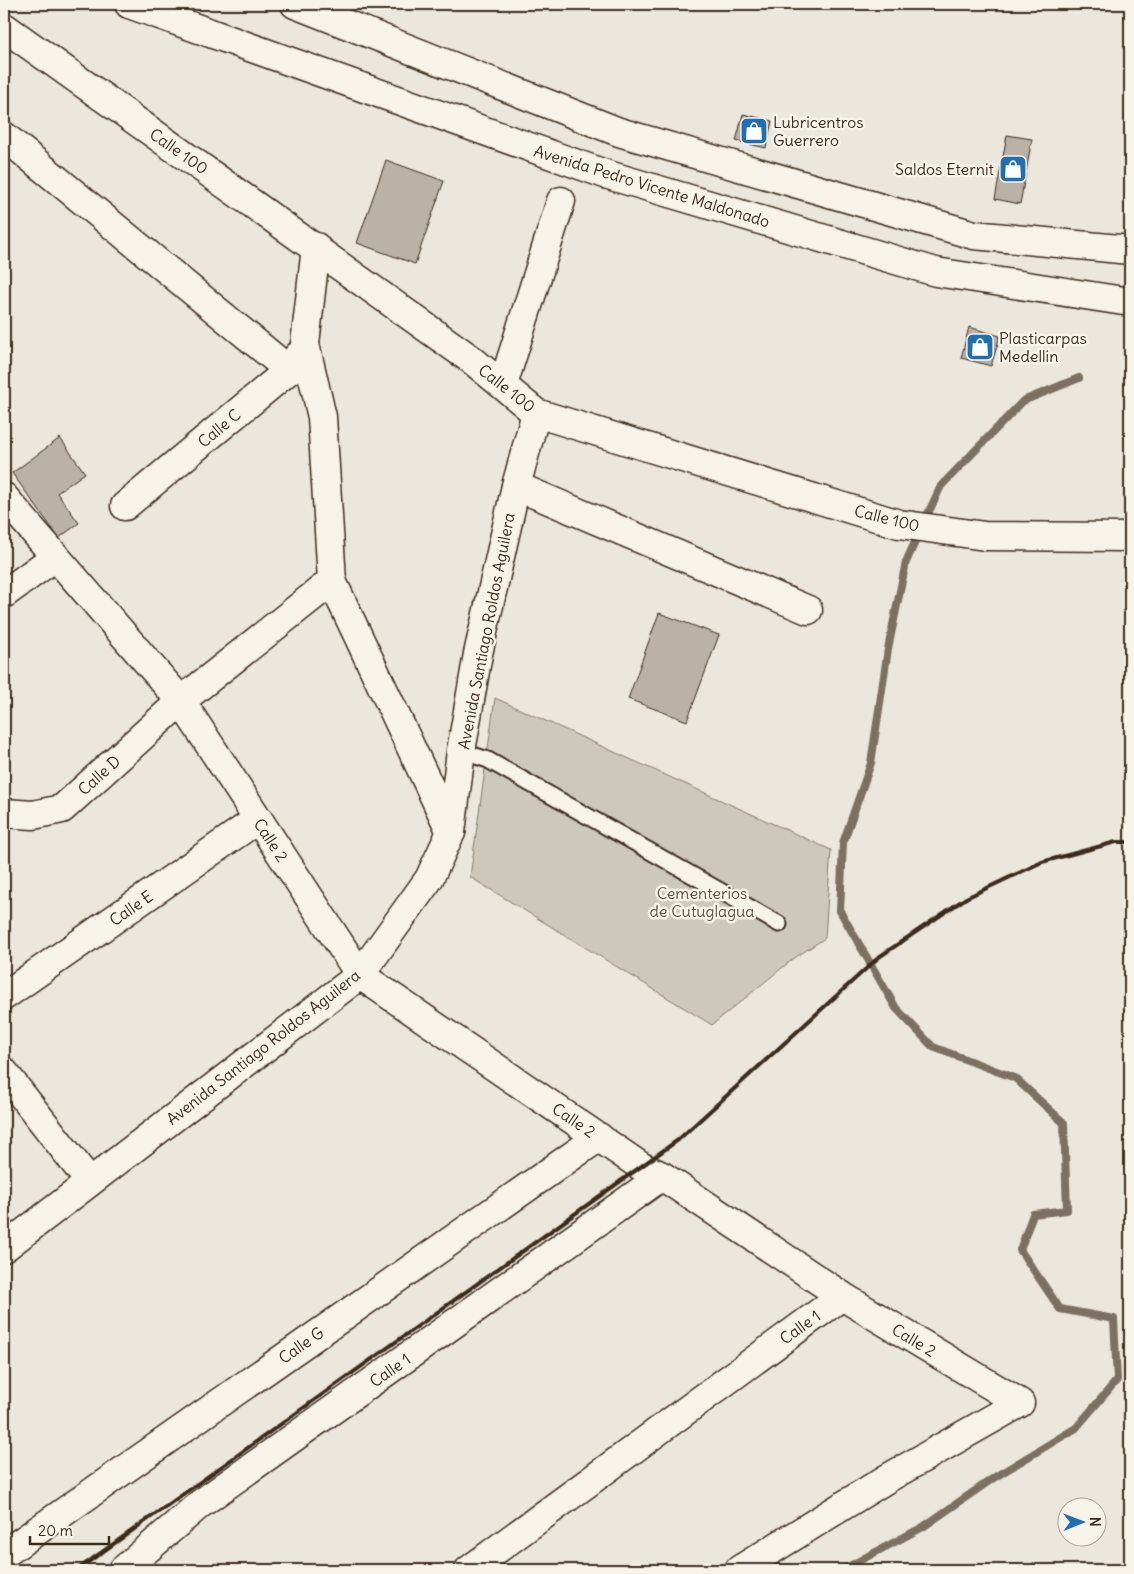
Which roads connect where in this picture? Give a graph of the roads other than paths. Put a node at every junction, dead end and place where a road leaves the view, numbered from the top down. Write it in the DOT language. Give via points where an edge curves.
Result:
graph roads {
  1 [pos="130,4"];
  2 [pos="295,4"];
  3 [pos="4,27"];
  4 [pos="4,136"];
  5 [pos="561,201"];
  6 [pos="316,247"];
  7 [pos="1130,250"];
  8 [pos="1130,302"];
  9 [pos="305,344"];
  10 [pos="289,370"];
  11 [pos="503,385"];
  12 [pos="536,413"];
  13 [pos="516,486"];
  14 [pos="4,497"];
  15 [pos="125,506"];
  16 [pos="1130,536"];
  17 [pos="55,557"];
  18 [pos="332,582"];
  19 [pos="4,594"];
  20 [pos="808,610"];
  21 [pos="181,701"];
  22 [pos="461,751"];
  23 [pos="4,813"];
  24 [pos="258,819"];
  25 [pos="451,832"];
  26 [pos="779,924"];
  27 [pos="360,975"];
  28 [pos="4,996"];
  29 [pos="4,1072"];
  30 [pos="599,1137"];
  31 [pos="662,1176"];
  32 [pos="89,1181"];
  33 [pos="4,1248"];
  34 [pos="842,1296"];
  35 [pos="4,1554"];
  36 [pos="123,1570"];
  37 [pos="469,1570"];
  38 [pos="739,1570"];
  1 -- 8 [label="street, Avenida Pedro Vicente Maldonado" via="605,174 936,272"];
  2 -- 7 [label="street" via="619,132 974,235"];
  3 -- 6 [label="street, Calle 100"];
  4 -- 10 [label="street"];
  5 -- 11 [label="street"];
  6 -- 9 [label="street"];
  6 -- 11 [label="street, Calle 100"];
  9 -- 10 [label="street, Calle C"];
  9 -- 18 [label="street" via="322,417"];
  10 -- 15 [label="street, Calle C"];
  11 -- 12 [label="street, Calle 100"];
  12 -- 13 [label="street, Avenida Santiago Roldos Aguilera"];
  12 -- 16 [label="street, Calle 100" via="899,524 985,536"];
  13 -- 20 [label="street"];
  13 -- 22 [label="street, Avenida Santiago Roldos Aguilera" via="478,654"];
  14 -- 17 [label="street, Calle 2"];
  17 -- 19 [label="street"];
  17 -- 21 [label="street, Calle 2"];
  18 -- 21 [label="street, Calle D"];
  18 -- 25 [label="street"];
  21 -- 23 [label="street, Calle D" via="62,809 33,816"];
  21 -- 24 [label="street, Calle 2"];
  22 -- 25 [label="street, Avenida Santiago Roldos Aguilera"];
  22 -- 26 [label="lane" via="488,760"];
  24 -- 27 [label="street, Calle 2"];
  24 -- 28 [label="street, Calle E"];
  25 -- 27 [label="street, Avenida Santiago Roldos Aguilera" via="429,879"];
  27 -- 30 [label="street, Calle 2"];
  27 -- 32 [label="street, Avenida Santiago Roldos Aguilera"];
  29 -- 32 [label="street"];
  30 -- 31 [label="street, Calle 2" via="642,1167"];
  30 -- 35 [label="street, Calle G"];
  31 -- 34 [label="street, Calle 2"];
  31 -- 36 [label="street, Calle 1" via="200,1504"];
  32 -- 33 [label="street, Avenida Santiago Roldos Aguilera"];
  34 -- 37 [label="street, Calle 1"];
  34 -- 38 [label="street, Calle 2" via="1020,1403 888,1478"];
}
